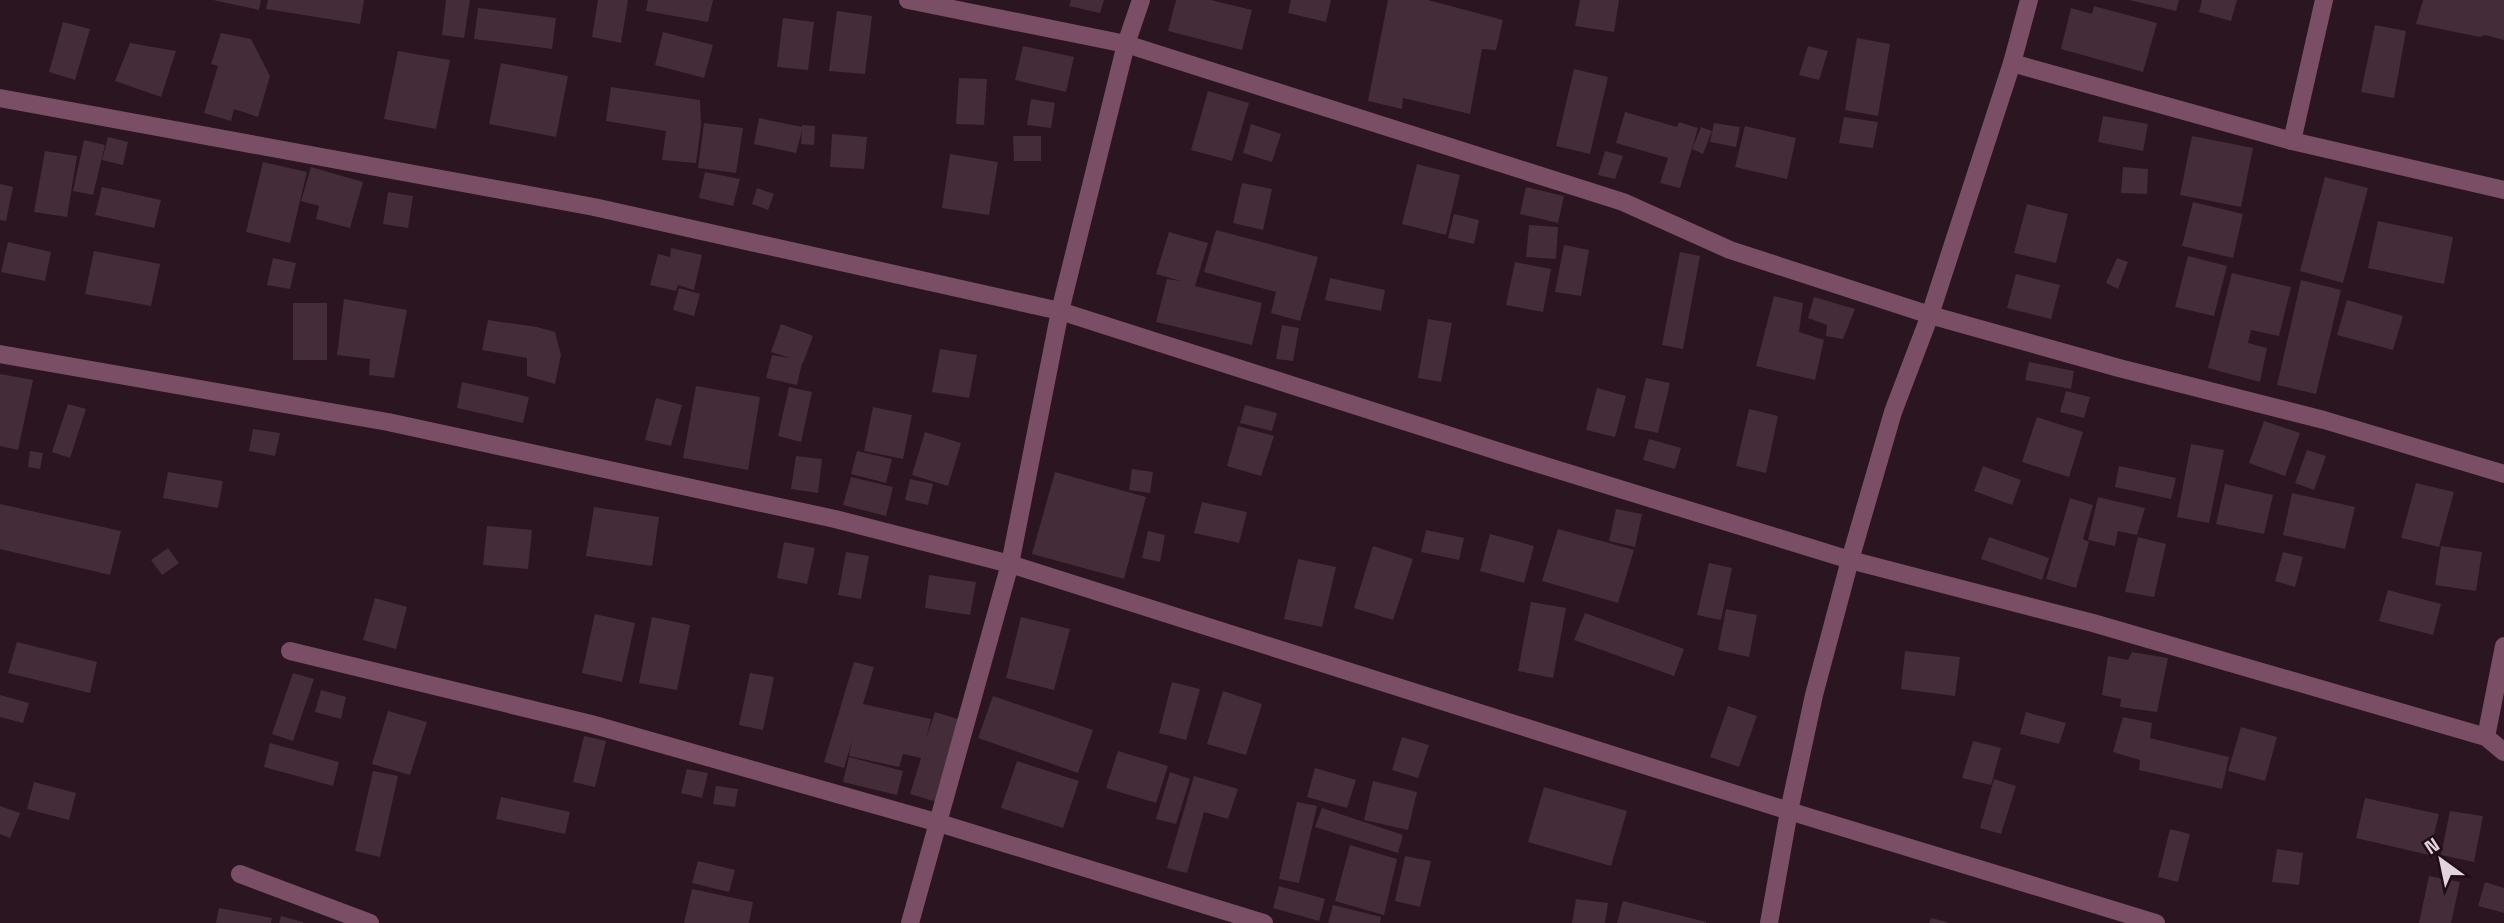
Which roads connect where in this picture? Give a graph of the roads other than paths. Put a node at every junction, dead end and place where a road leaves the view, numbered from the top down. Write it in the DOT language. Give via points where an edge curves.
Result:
graph roads {
  1 [pos="908,0"];
  2 [pos="1141,0"];
  3 [pos="2029,0"];
  4 [pos="2324,0"];
  5 [pos="1126,44"];
  6 [pos="2012,63"];
  7 [pos="0,98"];
  8 [pos="2292,141"];
  9 [pos="2504,190"];
  10 [pos="1060,311"];
  11 [pos="1930,315"];
  12 [pos="0,354"];
  13 [pos="2504,474"];
  14 [pos="1850,560"];
  15 [pos="1010,564"];
  16 [pos="2504,646"];
  17 [pos="290,651"];
  18 [pos="2486,737"];
  19 [pos="2504,751"];
  20 [pos="1789,811"];
  21 [pos="939,823"];
  22 [pos="240,874"];
  23 [pos="370,923"];
  24 [pos="910,923"];
  25 [pos="1264,923"];
  26 [pos="1769,923"];
  27 [pos="2156,923"];
  1 -- 5 [label="street"];
  2 -- 5 [label="street"];
  3 -- 6 [label="street"];
  4 -- 8 [label="street"];
  5 -- 10 [label="street"];
  5 -- 11 [label="street" via="1623,202 1730,250"];
  6 -- 8 [label="street"];
  6 -- 11 [label="street"];
  7 -- 10 [label="street" via="594,207"];
  8 -- 9 [label="street"];
  10 -- 14 [label="street"];
  10 -- 15 [label="street"];
  11 -- 13 [label="street" via="2324,420"];
  11 -- 14 [label="street" via="1893,412"];
  12 -- 15 [label="street" via="388,422 835,519"];
  14 -- 18 [label="street" via="2094,622"];
  14 -- 20 [label="street"];
  15 -- 20 [label="street"];
  15 -- 21 [label="street"];
  16 -- 18 [label="street"];
  17 -- 21 [label="street" via="591,724"];
  18 -- 19 [label="street"];
  20 -- 26 [label="street"];
  20 -- 27 [label="street"];
  21 -- 24 [label="street"];
  21 -- 25 [label="street"];
  22 -- 23 [label="street"];
}
